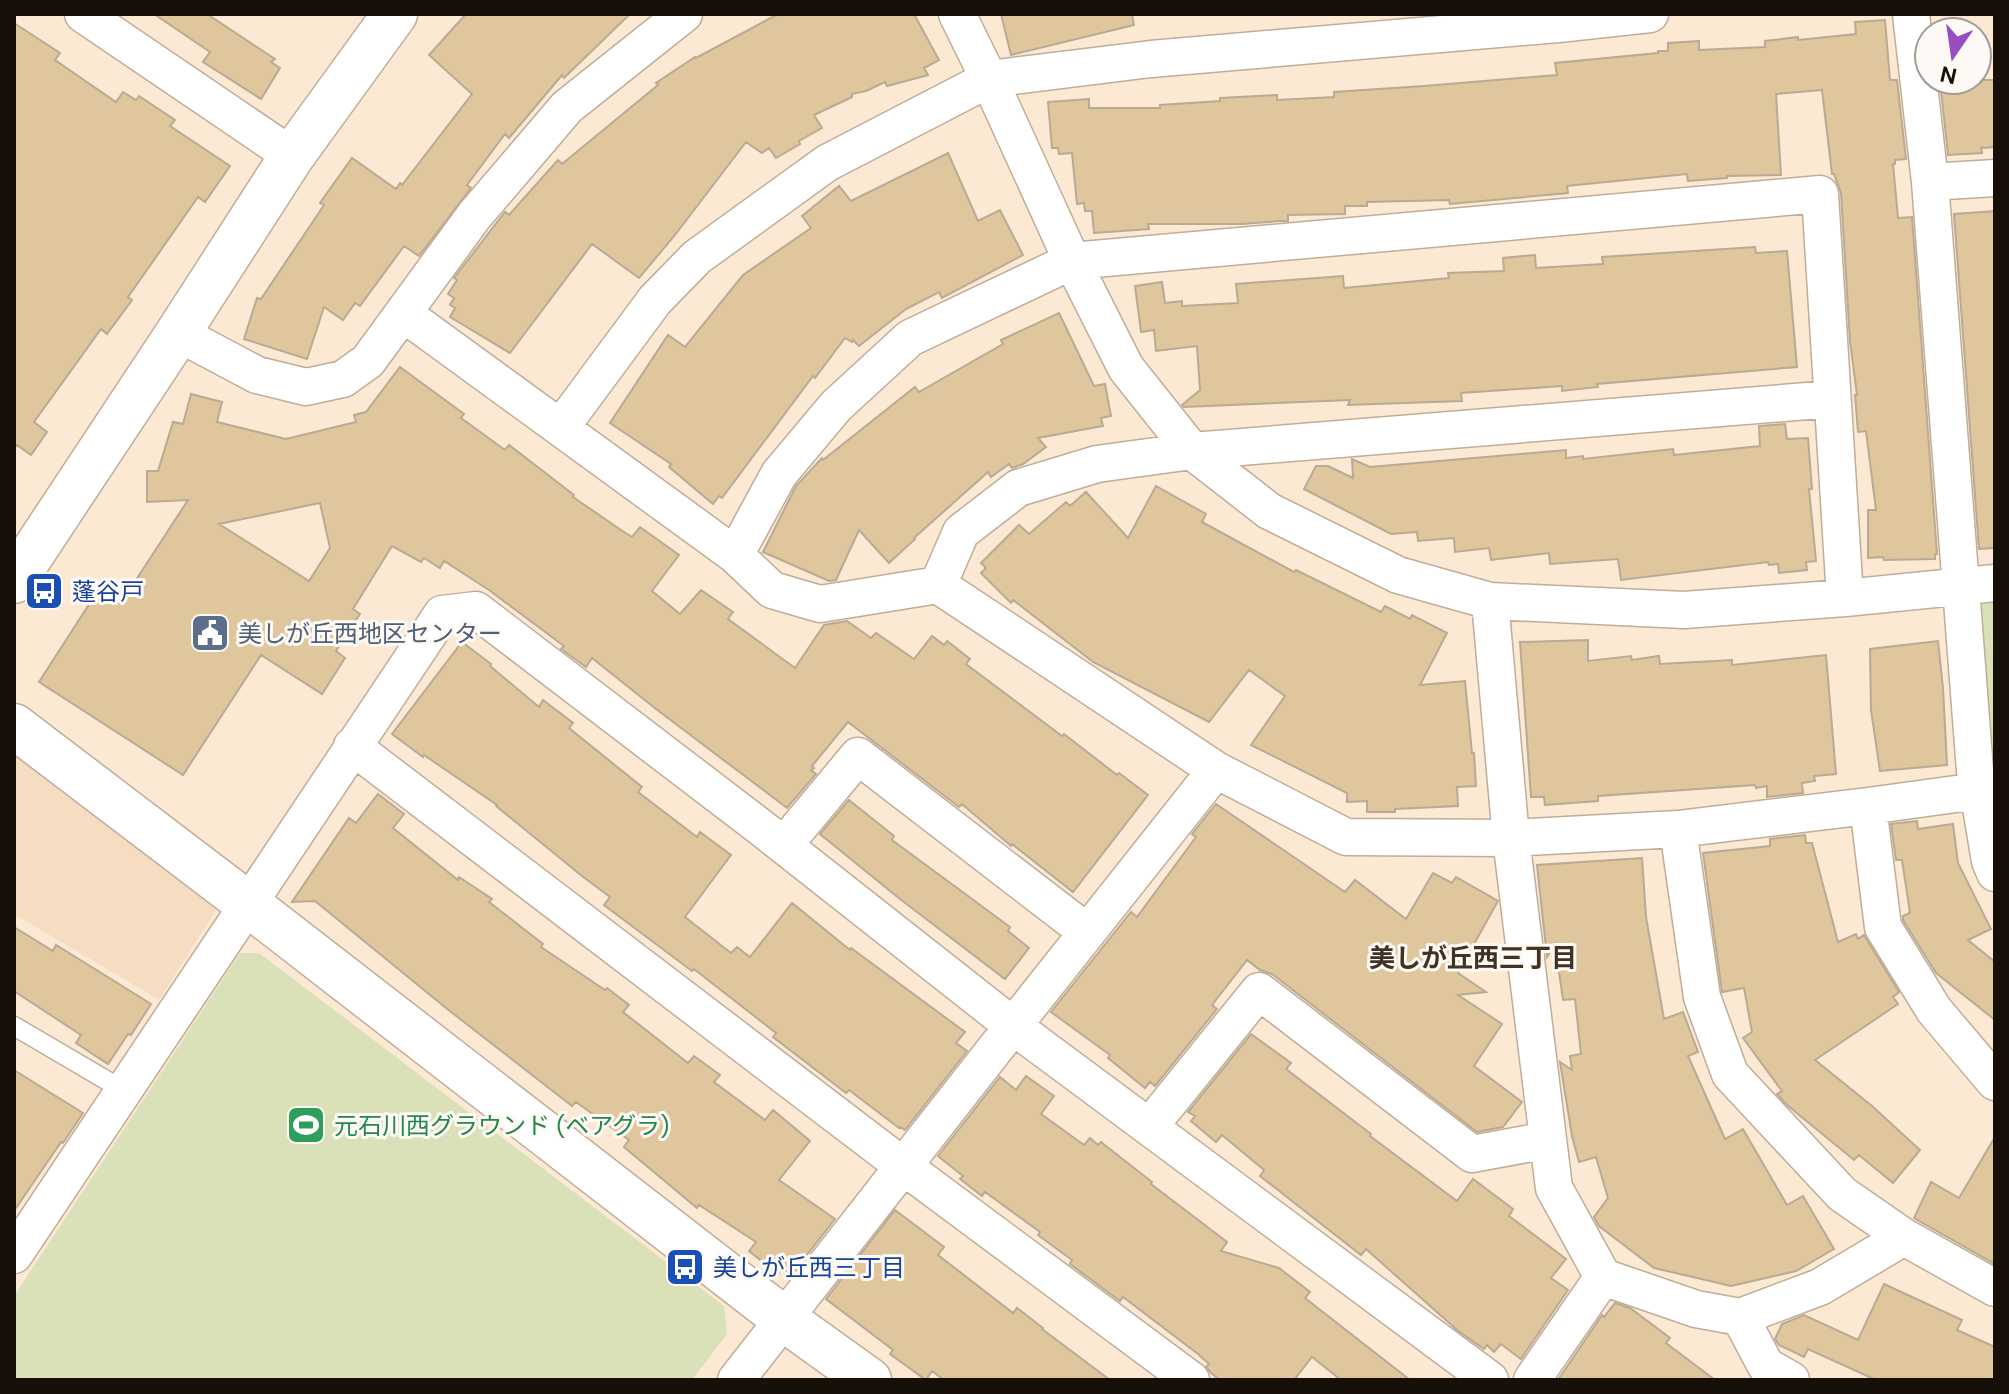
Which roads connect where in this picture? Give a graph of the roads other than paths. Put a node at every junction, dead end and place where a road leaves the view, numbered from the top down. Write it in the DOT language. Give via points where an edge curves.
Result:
graph roads {
  1 [pos="83,14"];
  2 [pos="395,14"];
  3 [pos="684,14"];
  4 [pos="957,14"];
  5 [pos="1650,14"];
  6 [pos="1911,14"];
  7 [pos="1558,19"];
  8 [pos="989,79"];
  9 [pos="292,156"];
  10 [pos="1995,178"];
  11 [pos="1930,182"];
  12 [pos="1072,261"];
  13 [pos="404,314"];
  14 [pos="178,333"];
  15 [pos="1832,399"];
  16 [pos="561,427"];
  17 [pos="1192,451"];
  18 [pos="735,555"];
  19 [pos="14,581"];
  20 [pos="1995,583"];
  21 [pos="938,585"];
  22 [pos="1959,585"];
  23 [pos="1845,598"];
  24 [pos="1490,601"];
  25 [pos="14,726"];
  26 [pos="352,746"];
  27 [pos="1216,770"];
  28 [pos="1978,791"];
  29 [pos="1868,806"];
  30 [pos="1678,829"];
  31 [pos="1511,838"];
  32 [pos="784,845"];
  33 [pos="1995,873"];
  34 [pos="248,904"];
  35 [pos="1087,932"];
  36 [pos="14,1026"];
  37 [pos="1013,1026"];
  38 [pos="1995,1082"];
  39 [pos="123,1090"];
  40 [pos="1149,1127"];
  41 [pos="1548,1140"];
  42 [pos="903,1166"];
  43 [pos="1904,1237"];
  44 [pos="14,1255"];
  45 [pos="1603,1277"];
  46 [pos="1995,1288"];
  47 [pos="1740,1317"];
  48 [pos="784,1319"];
  49 [pos="736,1380"];
  50 [pos="869,1380"];
  51 [pos="1191,1380"];
  52 [pos="1490,1380"];
  53 [pos="1532,1380"];
  54 [pos="1791,1380"];
  1 -- 9 [label="street"];
  2 -- 9 [label="street"];
  3 -- 13 [label="street" via="567,107 474,216"];
  4 -- 8 [label="street"];
  5 -- 7 [label="street"];
  6 -- 11 [label="street"];
  7 -- 8 [label="street"];
  8 -- 12 [label="street"];
  8 -- 16 [label="street" via="827,163 697,257 655,300"];
  9 -- 14 [label="street"];
  10 -- 11 [label="street"];
  11 -- 22 [label="street"];
  12 -- 15 [label="street" via="1820,194"];
  12 -- 17 [label="street" via="1126,368"];
  12 -- 18 [label="street" via="910,338 836,406 779,474"];
  13 -- 14 [label="street" via="368,361 343,379 306,387 257,375"];
  13 -- 16 [label="street"];
  14 -- 19 [label="street"];
  15 -- 17 [label="street"];
  15 -- 23 [label="street"];
  16 -- 18 [label="street"];
  17 -- 21 [label="street" via="1097,464 1018,488 961,532"];
  17 -- 24 [label="street" via="1269,511 1398,575"];
  18 -- 21 [label="street" via="772,590 820,604"];
  20 -- 22 [label="street"];
  21 -- 27 [label="street"];
  22 -- 23 [label="street"];
  22 -- 28 [label="street"];
  23 -- 24 [label="street" via="1684,610"];
  24 -- 31 [label="street"];
  25 -- 34 [label="street"];
  26 -- 32 [label="street" via="442,614 476,610"];
  26 -- 34 [label="street"];
  26 -- 42 [label="street"];
  27 -- 31 [label="street" via="1346,837"];
  27 -- 35 [label="street"];
  28 -- 29 [label="street"];
  28 -- 33 [label="street"];
  29 -- 30 [label="street"];
  29 -- 38 [label="street" via="1883,927 1934,1010"];
  30 -- 31 [label="street"];
  30 -- 43 [label="street" via="1702,997 1730,1074 1842,1194"];
  31 -- 41 [label="street"];
  32 -- 35 [label="street" via="858,756"];
  32 -- 37 [label="street"];
  34 -- 39 [label="street"];
  34 -- 48 [label="street"];
  35 -- 37 [label="street"];
  36 -- 39 [label="lane"];
  37 -- 40 [label="street"];
  37 -- 42 [label="street"];
  39 -- 44 [label="street"];
  40 -- 41 [label="street" via="1259,991 1472,1154"];
  40 -- 52 [label="street"];
  41 -- 45 [label="street" via="1554,1188"];
  42 -- 48 [label="street"];
  42 -- 51 [label="street"];
  43 -- 46 [label="street"];
  43 -- 47 [label="street" via="1820,1287"];
  45 -- 47 [label="street" via="1696,1309"];
  45 -- 53 [label="street"];
  47 -- 54 [label="street" via="1766,1366"];
  48 -- 49 [label="street"];
  48 -- 50 [label="street"];
}
